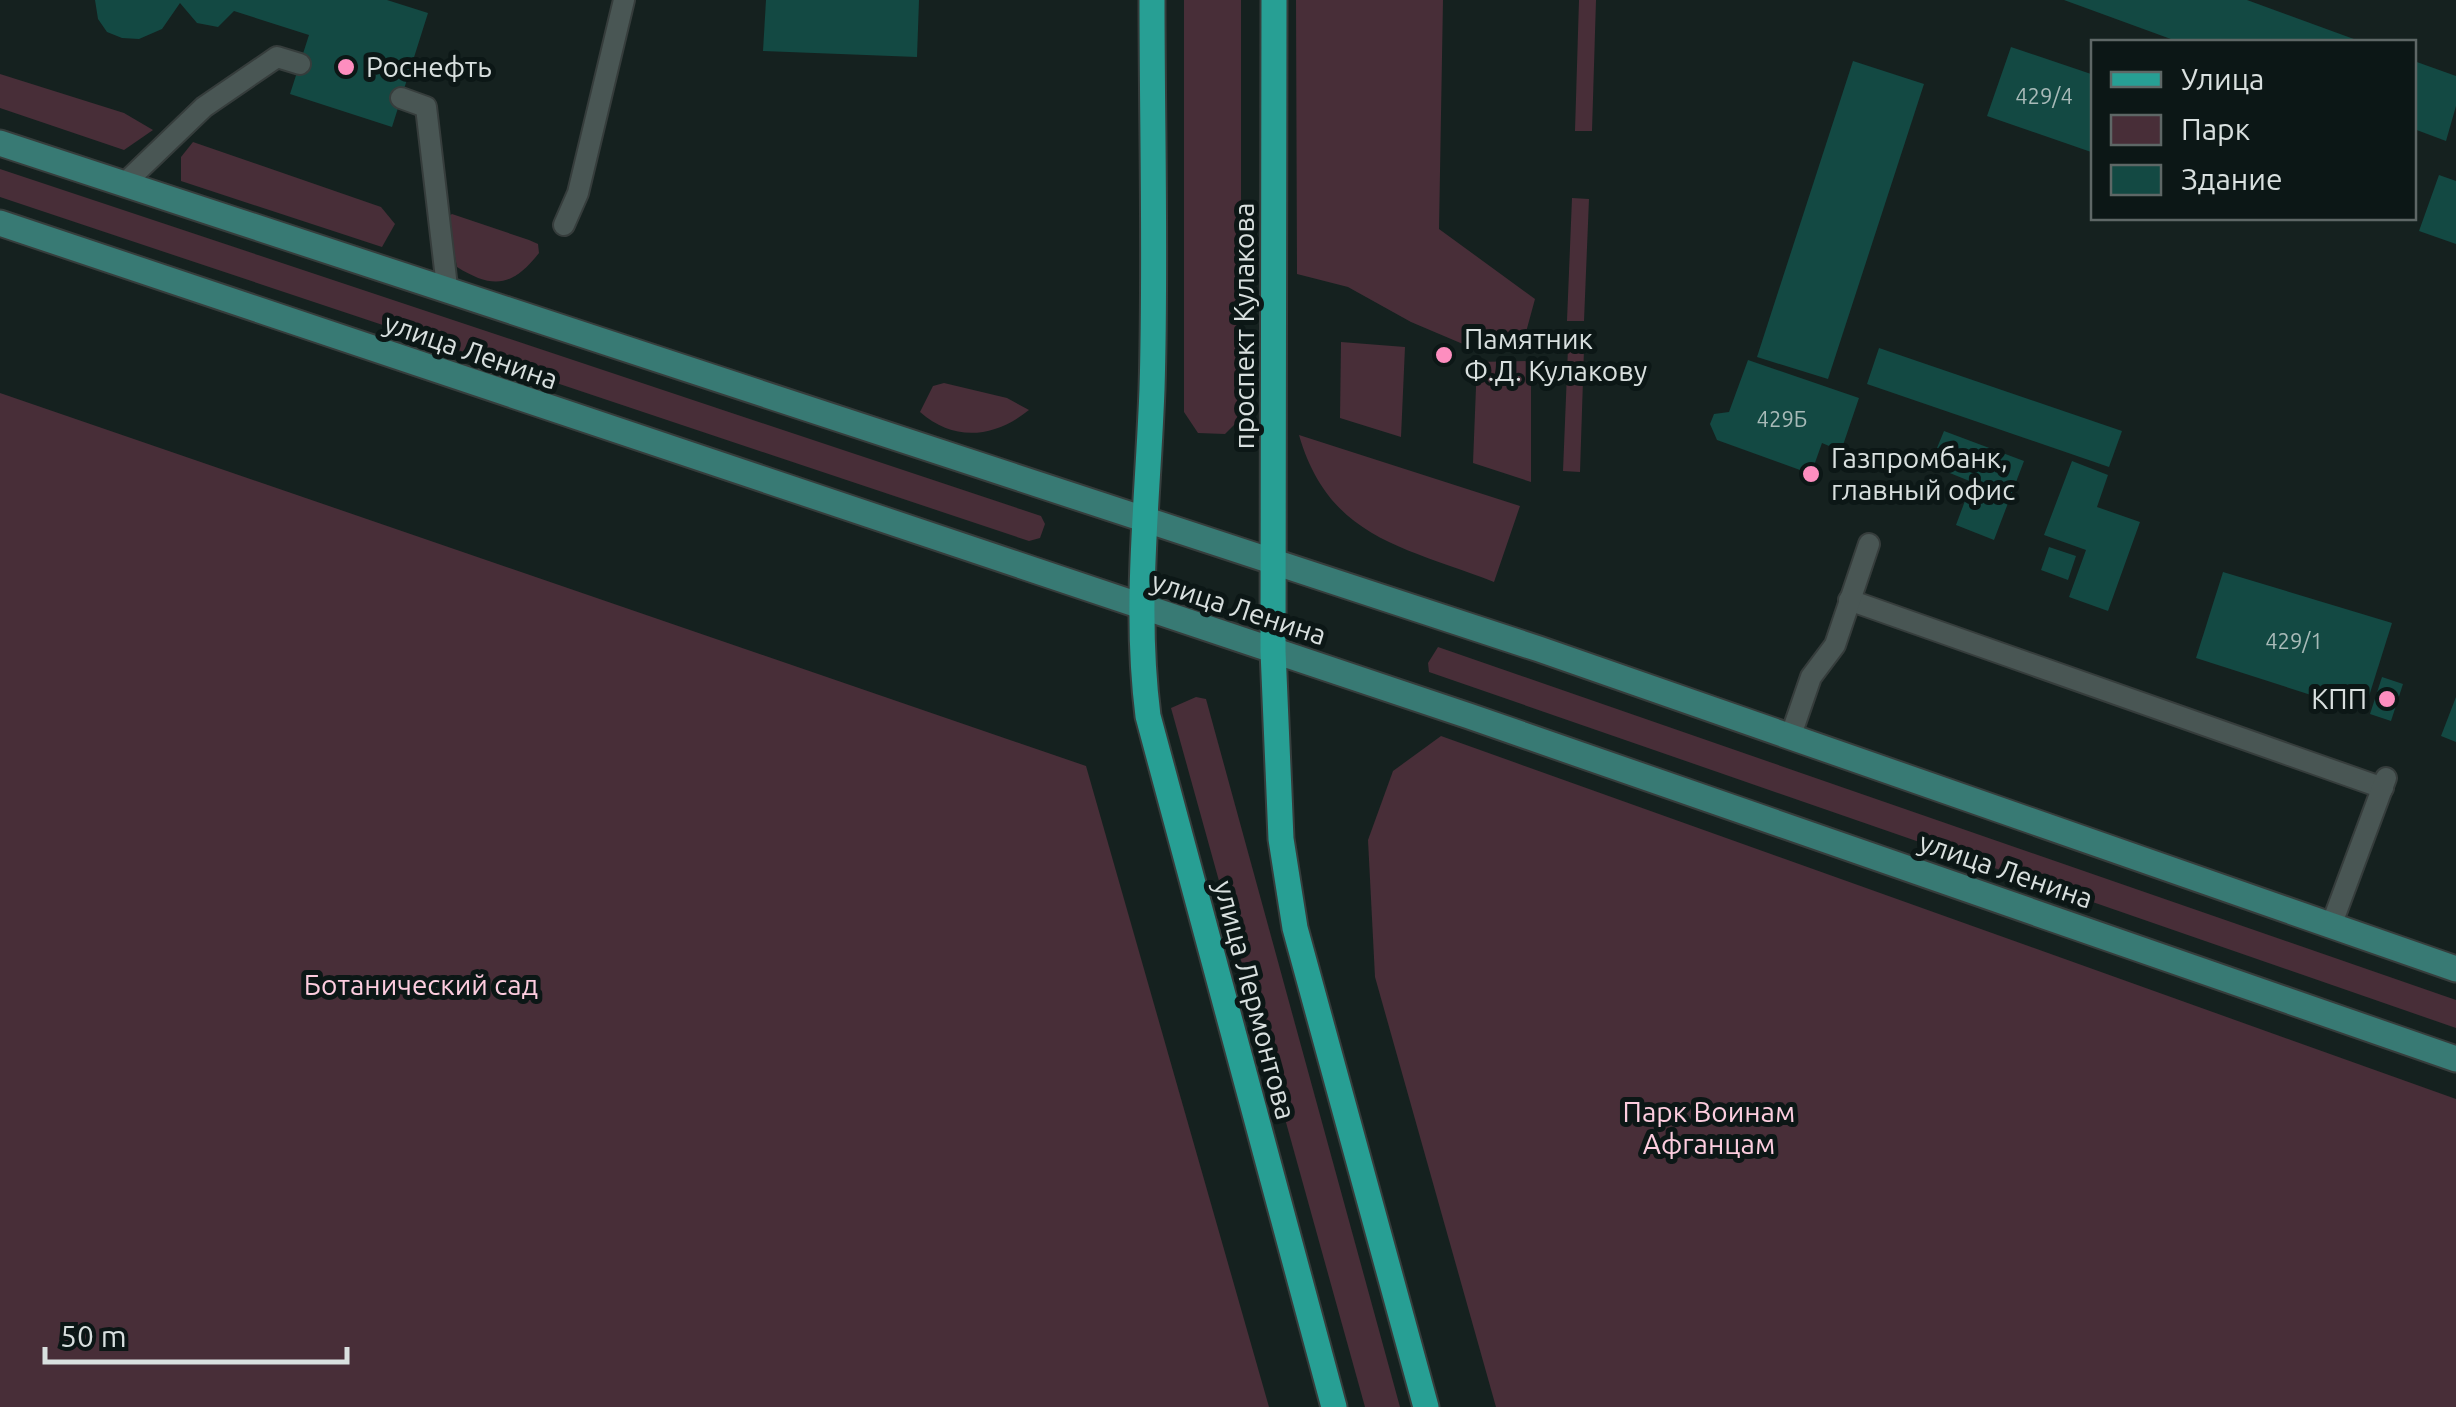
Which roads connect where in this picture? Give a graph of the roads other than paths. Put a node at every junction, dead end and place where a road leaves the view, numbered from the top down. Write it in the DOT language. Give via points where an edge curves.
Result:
graph roads {
  1 [pos="624,0"];
  2 [pos="1152,0"];
  3 [pos="1274,0"];
  4 [pos="300,64"];
  5 [pos="400,98"];
  6 [pos="0,143"];
  7 [pos="125,183"];
  8 [pos="0,223"];
  9 [pos="564,225"];
  10 [pos="447,287"];
  11 [pos="1144,519"];
  12 [pos="1868,544"];
  13 [pos="1273,562"];
  14 [pos="1850,600"];
  15 [pos="1139,606"];
  16 [pos="1273,651"];
  17 [pos="1790,738"];
  18 [pos="2331,926"];
  19 [pos="2456,969"];
  20 [pos="2456,1058"];
  21 [pos="1334,1407"];
  22 [pos="1426,1407"];
  1 -- 9 [label="lane" via="578,192"];
  2 -- 11 [label="main road" via="1152,389"];
  3 -- 13 [label="main road, проспект Кулакова"];
  4 -- 7 [label="lane" via="277,57 204,107"];
  5 -- 10 [label="lane" via="426,107"];
  6 -- 7 [label="main road, улица Ленина"];
  7 -- 10 [label="main road, улица Ленина"];
  8 -- 15 [label="main road, улица Ленина"];
  10 -- 11 [label="main road, улица Ленина"];
  11 -- 13 [label="main road, улица Ленина"];
  11 -- 15 [label="main road"];
  12 -- 14 [label="lane"];
  13 -- 16 [label="main road, проспект Кулакова"];
  13 -- 17 [label="main road, улица Ленина"];
  14 -- 17 [label="lane" via="1835,645 1811,677"];
  14 -- 18 [label="lane" via="2384,782"];
  15 -- 16 [label="main road, улица Ленина"];
  15 -- 21 [label="main road, улица Лермонтова" via="1148,716"];
  16 -- 20 [label="main road, улица Ленина"];
  16 -- 22 [label="main road, улица Лермонтова" via="1280,820 1295,928"];
  17 -- 18 [label="main road, улица Ленина"];
  18 -- 19 [label="main road, улица Ленина"];
}
